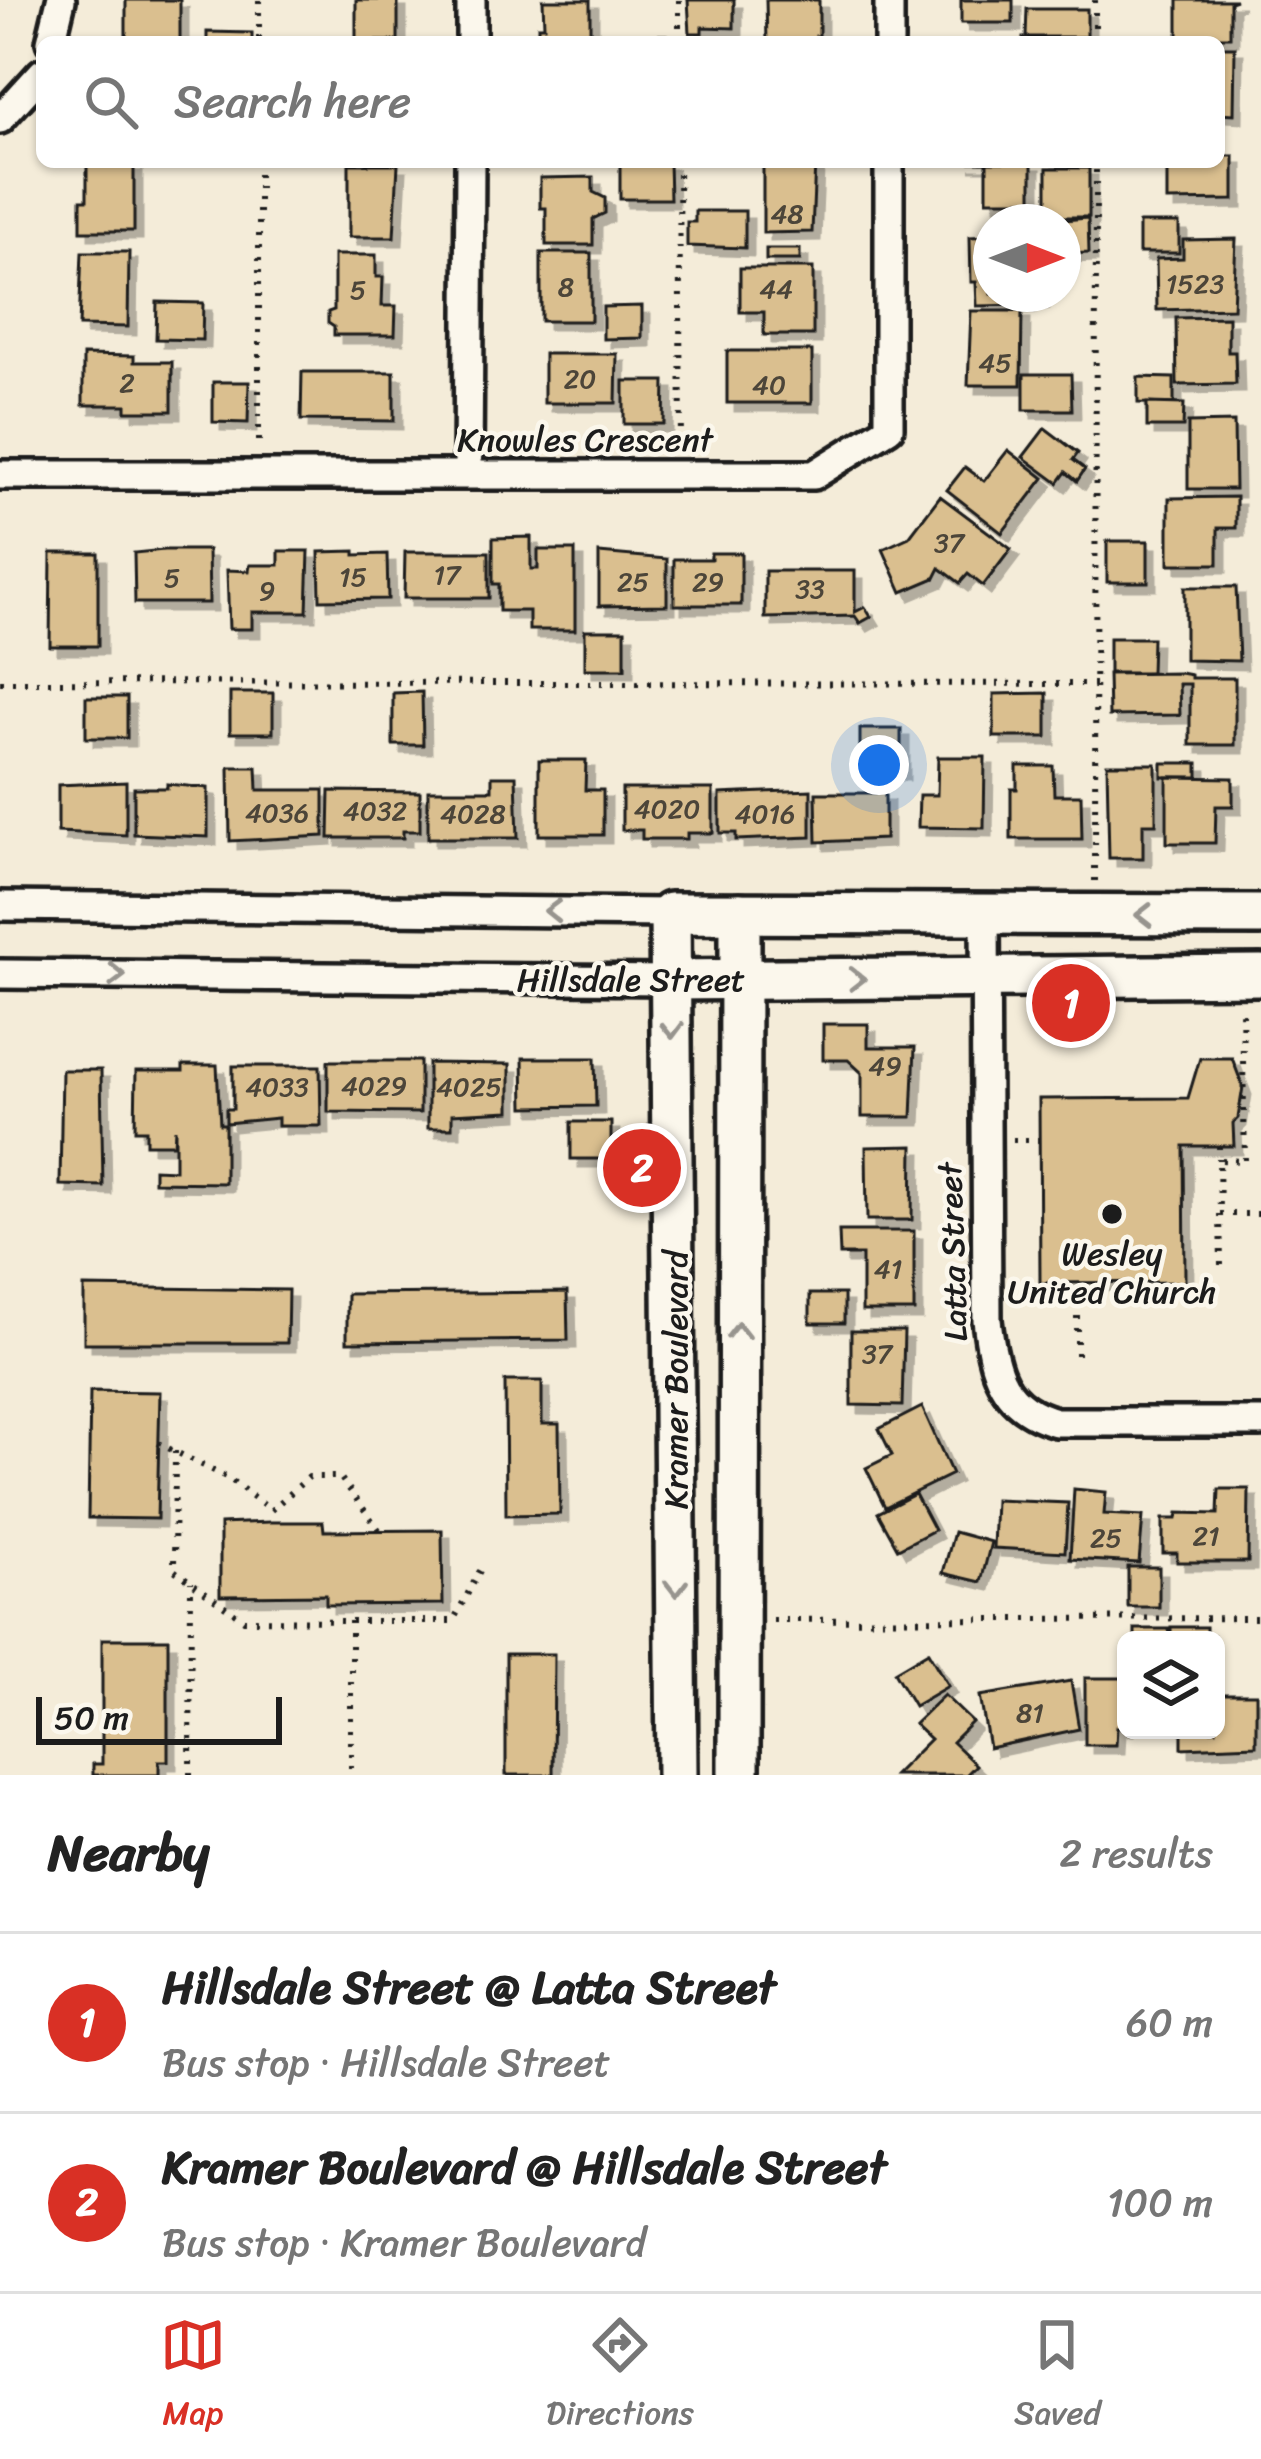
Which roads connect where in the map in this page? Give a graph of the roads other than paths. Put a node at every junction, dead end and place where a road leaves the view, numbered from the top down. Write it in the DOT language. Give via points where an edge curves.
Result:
graph roads {
  1 [pos="61,0"];
  2 [pos="471,0"];
  3 [pos="889,0"];
  4 [pos="52,36"];
  5 [pos="471,36"];
  6 [pos="889,36"];
  7 [pos="36,79"];
  8 [pos="0,118"];
  9 [pos="470,168"];
  10 [pos="889,168"];
  11 [pos="468,474"];
  12 [pos="0,475"];
  13 [pos="0,906"];
  14 [pos="670,913"];
  15 [pos="740,913"];
  16 [pos="986,914"];
  17 [pos="1261,915"];
  18 [pos="0,974"];
  19 [pos="1251,975"];
  20 [pos="986,978"];
  21 [pos="671,980"];
  22 [pos="740,980"];
  23 [pos="1261,1422"];
  24 [pos="677,1775"];
  25 [pos="739,1775"];
  1 -- 4 [label="street"];
  2 -- 5 [label="street"];
  3 -- 6 [label="street"];
  7 -- 8 [label="street"];
  9 -- 11 [label="street"];
  10 -- 11 [label="street, Knowles Crescent" via="889,428 814,475"];
  11 -- 12 [label="street, Knowles Crescent"];
  14 -- 13 [label="street, Hillsdale Street, one-way"];
  14 -- 15 [label="street, Hillsdale Street"];
  14 -- 21 [label="street, Kramer Boulevard"];
  15 -- 16 [label="street, Hillsdale Street"];
  15 -- 22 [label="street, Kramer Boulevard"];
  17 -- 16 [label="street, Hillsdale Street, one-way"];
  16 -- 20 [label="street, Latta Street"];
  18 -- 21 [label="street, Hillsdale Street, one-way"];
  19 -- 20 [label="street, Hillsdale Street"];
  22 -- 20 [label="street, Hillsdale Street, one-way"];
  20 -- 23 [label="street, Latta Street" via="992,1365 1017,1404 1056,1422"];
  21 -- 22 [label="street, Hillsdale Street"];
  21 -- 24 [label="street, Kramer Boulevard, one-way"];
  25 -- 22 [label="street, Kramer Boulevard, one-way"];
}
